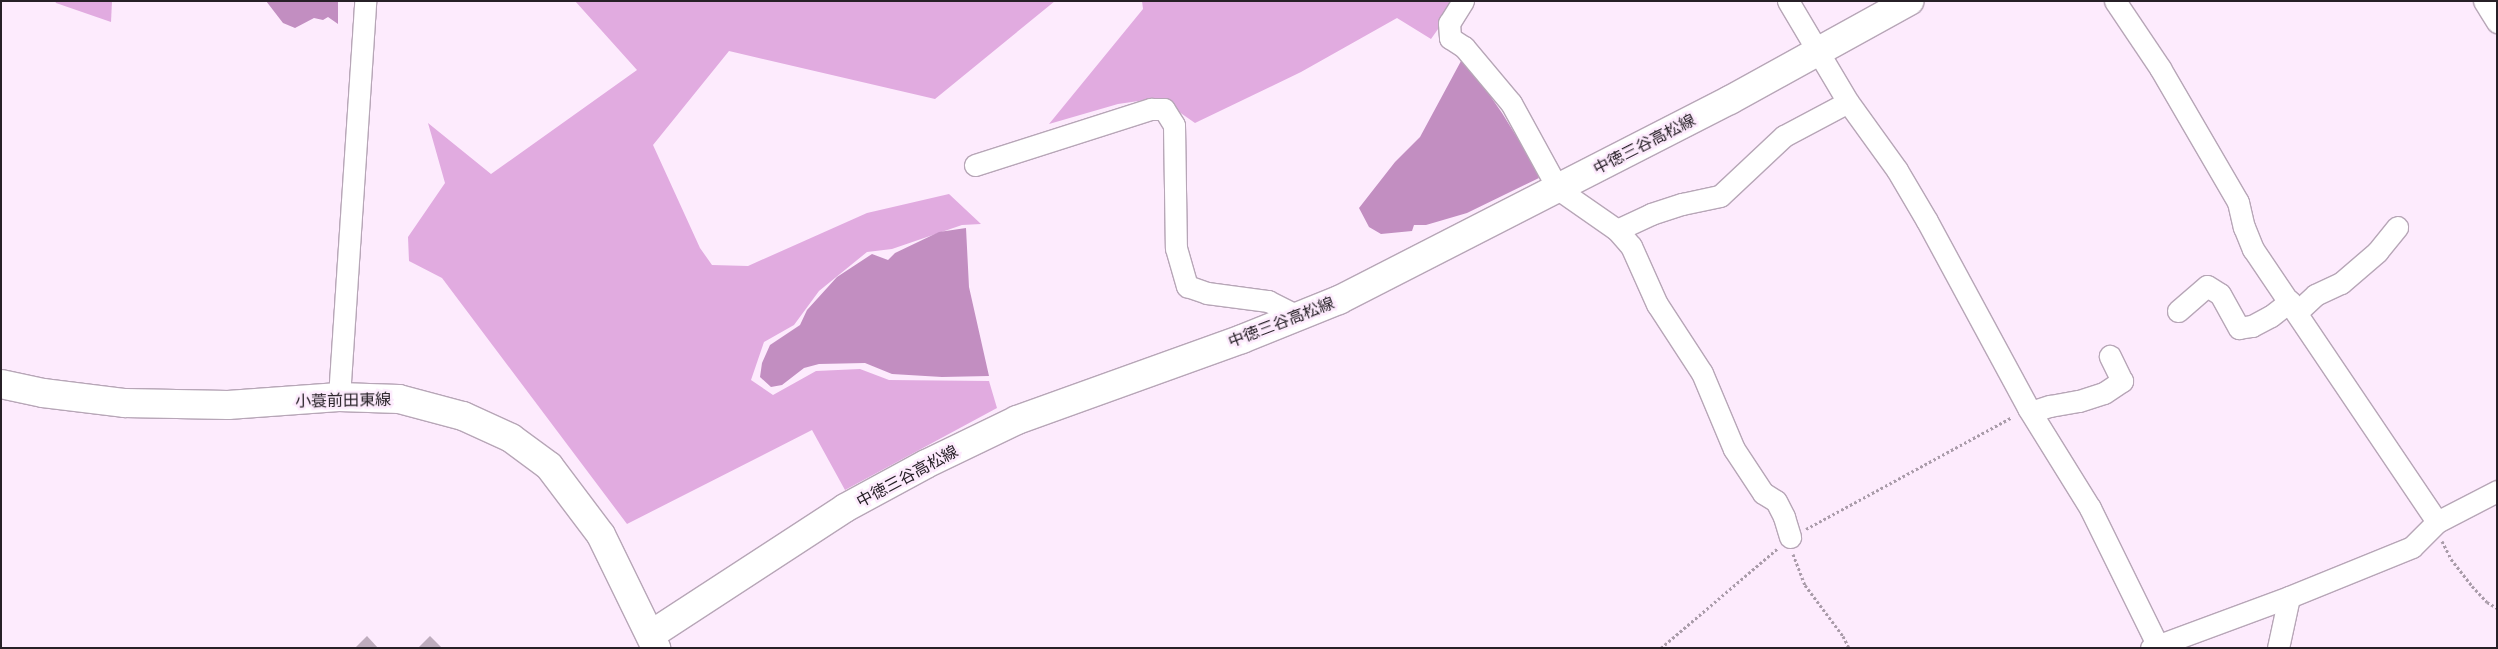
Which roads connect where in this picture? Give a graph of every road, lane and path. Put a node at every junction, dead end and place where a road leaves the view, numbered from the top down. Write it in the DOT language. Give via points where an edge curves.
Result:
graph roads {
  1 [pos="365,1"];
  2 [pos="1463,1"];
  3 [pos="1788,1"];
  4 [pos="1909,1"];
  5 [pos="2114,1"];
  6 [pos="2484,1"];
  7 [pos="2497,22"];
  8 [pos="1818,52"];
  9 [pos="1848,102"];
  10 [pos="975,165"];
  11 [pos="1558,189"];
  12 [pos="2397,227"];
  13 [pos="1617,230"];
  14 [pos="2293,307"];
  15 [pos="2178,311"];
  16 [pos="1298,316"];
  17 [pos="2110,356"];
  18 [pos="1,384"];
  19 [pos="339,397"];
  20 [pos="2029,410"];
  21 [pos="2497,491"];
  22 [pos="2435,523"];
  23 [pos="1789,538"];
  24 [pos="2289,597"];
  25 [pos="2497,608"];
  26 [pos="654,641"];
  27 [pos="2154,646"];
  28 [pos="1661,648"];
  29 [pos="1849,648"];
  30 [pos="2278,648"];
  1 -- 19 [label="street"];
  2 -- 11 [label="street" via="1449,23 1450,38 1464,47 1511,103"];
  3 -- 8 [label="street"];
  4 -- 8 [label="main road, 中徳三谷高松線"];
  5 -- 14 [label="street" via="2160,68 2238,202 2253,249"];
  6 -- 7 [label="street"];
  8 -- 9 [label="street"];
  8 -- 11 [label="main road, 中徳三谷高松線"];
  9 -- 13 [label="street" via="1784,136 1720,196 1651,214"];
  9 -- 20 [label="street" via="1897,170 1927,221"];
  10 -- 16 [label="street" via="1152,109 1164,109 1174,125 1176,248 1187,286 1207,293 1268,301"];
  11 -- 13 [label="street"];
  11 -- 16 [label="main road, 中徳三谷高松線" via="1339,300"];
  12 -- 14 [label="street" via="2378,252 2341,283"];
  13 -- 23 [label="street" via="1631,246 1657,304 1702,373 1734,449 1763,493 1776,501"];
  14 -- 15 [label="street" via="2252,326 2239,328 2220,294 2207,286"];
  14 -- 22 [label="street"];
  16 -- 26 [label="main road, 中徳三谷高松線" via="1017,420 926,464 845,508"];
  17 -- 20 [label="street" via="2122,381 2104,393"];
  18 -- 19 [label="main road, 小蓑前田東線" via="43,393 125,403 228,405"];
  19 -- 26 [label="main road, 小蓑前田東線" via="399,400 463,416 511,438 549,466 601,535"];
  20 -- 23 [label="path"];
  20 -- 27 [label="street" via="2090,508"];
  21 -- 22 [label="street"];
  22 -- 24 [label="street" via="2412,547"];
  22 -- 25 [label="path" via="2451,559 2487,602"];
  23 -- 28 [label="path"];
  23 -- 29 [label="path" via="1805,585"];
  24 -- 27 [label="street"];
  24 -- 30 [label="street"];
}
